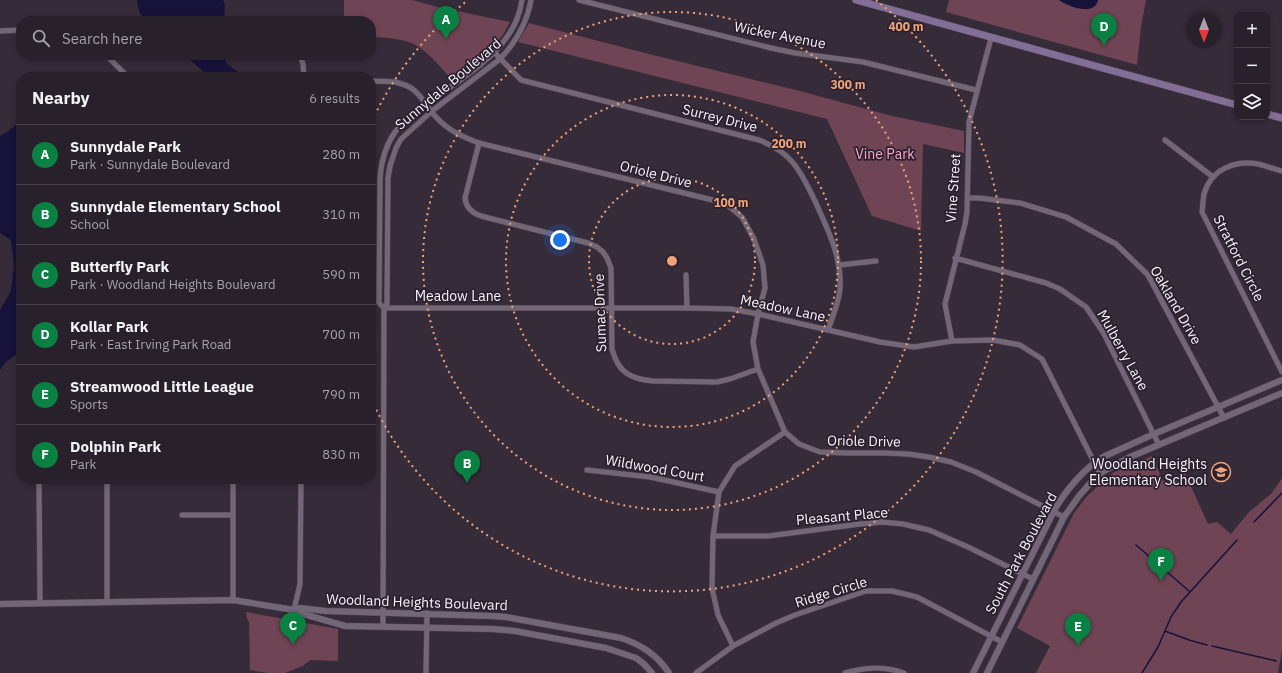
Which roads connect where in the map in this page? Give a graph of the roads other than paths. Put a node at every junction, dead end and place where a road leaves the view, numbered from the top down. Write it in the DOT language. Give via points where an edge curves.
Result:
graph roads {
  1 [pos="522,0"];
  2 [pos="531,0"];
  3 [pos="579,0"];
  4 [pos="856,0"];
  5 [pos="16,30"];
  6 [pos="0,31"];
  7 [pos="991,38"];
  8 [pos="494,52"];
  9 [pos="500,59"];
  10 [pos="111,60"];
  11 [pos="302,60"];
  12 [pos="123,72"];
  13 [pos="304,72"];
  14 [pos="376,82"];
  15 [pos="976,90"];
  16 [pos="427,104"];
  17 [pos="1234,105"];
  18 [pos="432,111"];
  19 [pos="1270,115"];
  20 [pos="1282,118"];
  21 [pos="1165,140"];
  22 [pos="479,143"];
  23 [pos="1282,171"];
  24 [pos="1213,177"];
  25 [pos="968,198"];
  26 [pos="955,258"];
  27 [pos="876,261"];
  28 [pos="839,265"];
  29 [pos="686,275"];
  30 [pos="384,308"];
  31 [pos="687,308"];
  32 [pos="611,309"];
  33 [pos="758,314"];
  34 [pos="828,330"];
  35 [pos="952,340"];
  36 [pos="758,369"];
  37 [pos="1282,372"];
  38 [pos="1282,380"];
  39 [pos="1282,393"];
  40 [pos="1218,406"];
  41 [pos="1224,418"];
  42 [pos="785,432"];
  43 [pos="1154,434"];
  44 [pos="1159,445"];
  45 [pos="1094,463"];
  46 [pos="587,470"];
  47 [pos="1100,474"];
  48 [pos="39,484"];
  49 [pos="107,484"];
  50 [pos="233,484"];
  51 [pos="301,484"];
  52 [pos="719,492"];
  53 [pos="1054,512"];
  54 [pos="182,515"];
  55 [pos="232,515"];
  56 [pos="1064,517"];
  57 [pos="713,536"];
  58 [pos="1022,574"];
  59 [pos="1033,579"];
  60 [pos="234,600"];
  61 [pos="107,602"];
  62 [pos="40,603"];
  63 [pos="0,604"];
  64 [pos="294,610"];
  65 [pos="383,612"];
  66 [pos="427,613"];
  67 [pos="383,626"];
  68 [pos="426,627"];
  69 [pos="991,636"];
  70 [pos="1002,642"];
  71 [pos="732,646"];
  72 [pos="426,673"];
  73 [pos="652,673"];
  74 [pos="669,673"];
  75 [pos="696,673"];
  76 [pos="845,673"];
  77 [pos="904,673"];
  78 [pos="974,673"];
  79 [pos="987,673"];
  1 -- 8 [label="street, Sunnydale Boulevard" via="511,31"];
  2 -- 9 [label="street, Sunnydale Boulevard" via="528,16 522,28"];
  3 -- 15 [label="street, Wicker Avenue" via="771,48 863,62"];
  4 -- 7 [label="main road"];
  5 -- 6 [label="street"];
  7 -- 15 [label="street, Vine Street"];
  7 -- 17 [label="main road"];
  8 -- 9 [label="street, Surrey Drive"];
  8 -- 16 [label="street, Sunnydale Boulevard"];
  9 -- 18 [label="street, Sunnydale Boulevard"];
  9 -- 28 [label="street, Surrey Drive" via="521,80 759,140 773,146 794,163 804,178 831,237"];
  10 -- 12 [label="street"];
  11 -- 13 [label="street"];
  14 -- 16 [label="street, Oriole Drive" via="404,84 416,91"];
  15 -- 25 [label="street, Vine Street" via="968,127"];
  16 -- 18 [label="street, Oriole Drive"];
  16 -- 30 [label="street, Sunnydale Boulevard" via="395,133 388,144 382,164 379,303"];
  18 -- 22 [label="street, Oriole Drive" via="449,129"];
  18 -- 30 [label="street, Sunnydale Boulevard" via="401,139 390,166 387,189 387,304"];
  19 -- 20 [label="main road"];
  21 -- 24 [label="street"];
  22 -- 32 [label="street, Sumac Drive" via="465,198 469,210 481,216 597,247 607,258 610,268"];
  22 -- 33 [label="street, Oriole Drive" via="725,203 742,217 754,239 763,265 765,288"];
  23 -- 24 [label="street, Stratford Circle" via="1257,164 1238,164 1223,168"];
  24 -- 37 [label="street, Stratford Circle" via="1204,194 1202,212"];
  25 -- 26 [label="street, Vine Street"];
  25 -- 40 [label="street, Oakland Drive" via="1020,203 1066,217 1116,244 1148,276"];
  26 -- 35 [label="street, Vine Street" via="945,304"];
  26 -- 43 [label="street, Mulberry Lane" via="1046,283 1060,289 1086,307 1103,332"];
  27 -- 28 [label="street"];
  28 -- 34 [label="street, Surrey Drive" via="840,290"];
  29 -- 31 [label="street"];
  30 -- 32 [label="street, Meadow Lane"];
  30 -- 65 [label="street, Sunnydale Boulevard"];
  31 -- 32 [label="street, Meadow Lane"];
  31 -- 33 [label="street, Meadow Lane"];
  32 -- 36 [label="street, Sumac Drive" via="614,360 631,377 653,381 717,382"];
  33 -- 34 [label="street, Meadow Lane"];
  33 -- 36 [label="street, Oriole Drive" via="753,342"];
  34 -- 35 [label="street, Meadow Lane" via="914,347"];
  35 -- 45 [label="street, Meadow Lane" via="993,340 1020,345 1042,359"];
  36 -- 42 [label="street, Oriole Drive"];
  38 -- 40 [label="street, South Park Boulevard"];
  39 -- 41 [label="street, South Park Boulevard"];
  40 -- 41 [label="street, Oakland Drive"];
  40 -- 43 [label="street, South Park Boulevard"];
  41 -- 44 [label="street, South Park Boulevard"];
  42 -- 52 [label="street" via="735,466"];
  42 -- 53 [label="street, Oriole Drive" via="799,444 820,452 908,454 951,462"];
  43 -- 44 [label="street, Mulberry Lane"];
  43 -- 45 [label="street, South Park Boulevard"];
  44 -- 47 [label="street, South Park Boulevard" via="1130,457"];
  45 -- 47 [label="street, Meadow Lane"];
  45 -- 53 [label="street, South Park Boulevard" via="1076,480"];
  46 -- 52 [label="street, Wildwood Court" via="650,477"];
  47 -- 56 [label="street, South Park Boulevard" via="1078,496"];
  48 -- 62 [label="street"];
  49 -- 61 [label="street"];
  50 -- 55 [label="street"];
  51 -- 64 [label="street" via="300,584"];
  52 -- 57 [label="street"];
  53 -- 56 [label="street, Oriole Drive"];
  53 -- 58 [label="street, South Park Boulevard"];
  54 -- 55 [label="street"];
  55 -- 60 [label="street"];
  56 -- 59 [label="street, South Park Boulevard"];
  57 -- 58 [label="street, Pleasant Place" via="768,536 882,522 903,524 928,530 968,546"];
  57 -- 71 [label="street" via="712,588 718,615"];
  58 -- 59 [label="street, Pleasant Place"];
  58 -- 69 [label="street, South Park Boulevard"];
  59 -- 70 [label="street, South Park Boulevard"];
  60 -- 61 [label="street, Woodland Heights Boulevard"];
  60 -- 64 [label="street, Woodland Heights Boulevard"];
  61 -- 62 [label="street, Woodland Heights Boulevard"];
  62 -- 63 [label="street, Woodland Heights Boulevard"];
  64 -- 65 [label="street, Woodland Heights Boulevard" via="300,608"];
  64 -- 67 [label="street, Woodland Heights Boulevard" via="345,626"];
  65 -- 66 [label="street, Woodland Heights Boulevard"];
  65 -- 67 [label="street, Sunnydale Boulevard"];
  66 -- 68 [label="street"];
  66 -- 74 [label="street, Woodland Heights Boulevard" via="506,617 614,636 647,650"];
  67 -- 68 [label="street, Woodland Heights Boulevard"];
  68 -- 72 [label="street"];
  68 -- 73 [label="street, Woodland Heights Boulevard" via="507,630 606,648 636,658"];
  69 -- 70 [label="street, Ridge Circle"];
  69 -- 71 [label="street, Ridge Circle" via="917,597 881,590 866,591 795,615"];
  69 -- 78 [label="street, South Park Boulevard"];
  70 -- 79 [label="street, South Park Boulevard"];
  71 -- 75 [label="street, Ridge Circle"];
  76 -- 77 [label="street" via="870,667"];
}
